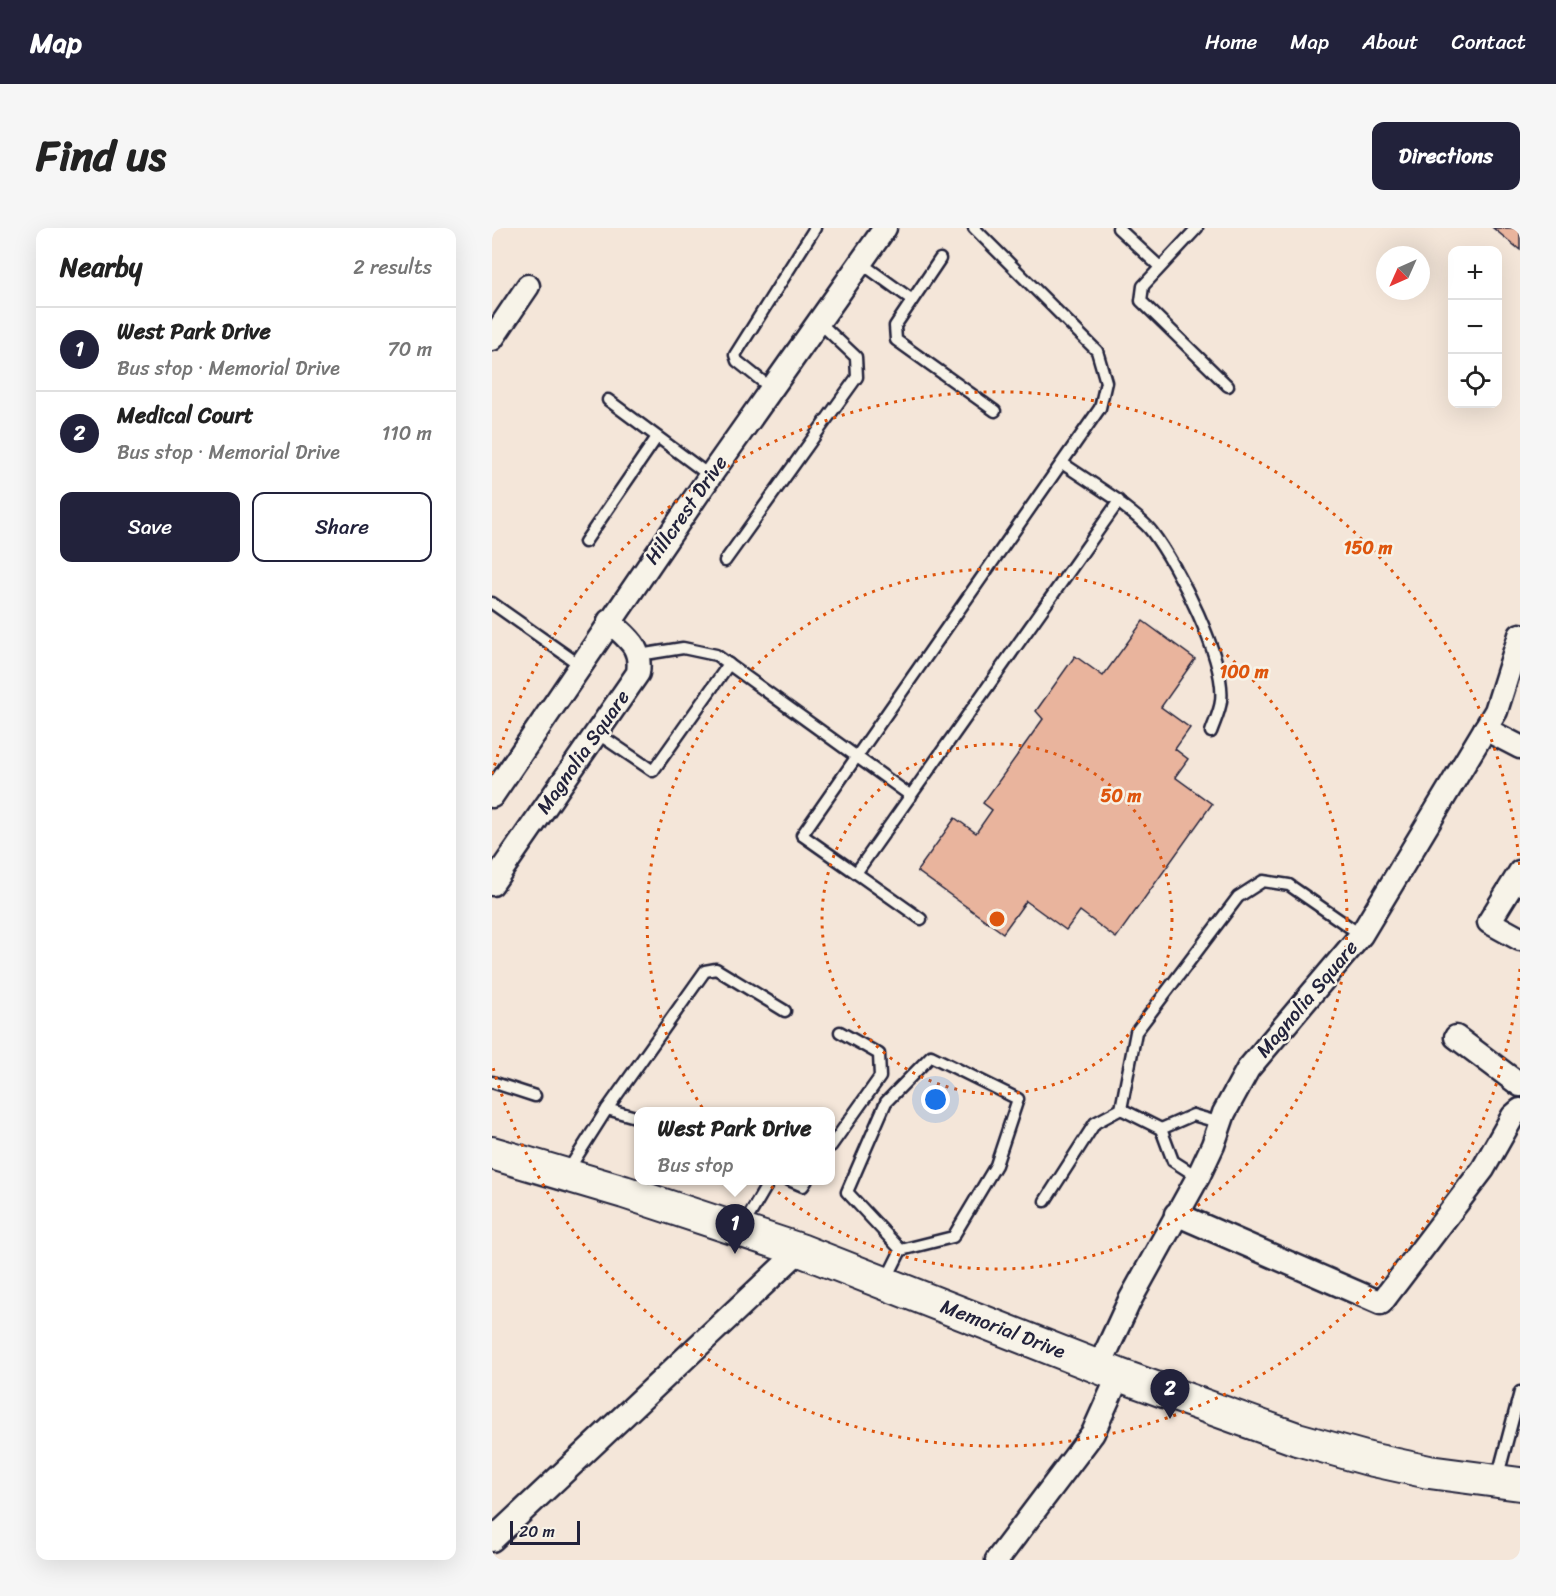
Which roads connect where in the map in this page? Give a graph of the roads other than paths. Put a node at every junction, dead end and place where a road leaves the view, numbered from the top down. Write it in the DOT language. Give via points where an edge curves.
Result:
graph roads {
  1 [pos="815,228"];
  2 [pos="885,228"];
  3 [pos="974,228"];
  4 [pos="1118,228"];
  5 [pos="1197,228"];
  6 [pos="940,259"];
  7 [pos="861,263"];
  8 [pos="1161,267"];
  9 [pos="528,286"];
  10 [pos="911,299"];
  11 [pos="819,322"];
  12 [pos="492,339"];
  13 [pos="1228,386"];
  14 [pos="772,389"];
  15 [pos="608,400"];
  16 [pos="995,411"];
  17 [pos="657,437"];
  18 [pos="1062,463"];
  19 [pos="710,476"];
  20 [pos="1118,502"];
  21 [pos="585,542"];
  22 [pos="725,561"];
  23 [pos="492,603"];
  24 [pos="609,621"];
  25 [pos="1520,635"];
  26 [pos="639,655"];
  27 [pos="729,664"];
  28 [pos="580,665"];
  29 [pos="1511,698"];
  30 [pos="1485,729"];
  31 [pos="1211,732"];
  32 [pos="597,733"];
  33 [pos="1520,747"];
  34 [pos="857,756"];
  35 [pos="492,796"];
  36 [pos="911,796"];
  37 [pos="1520,872"];
  38 [pos="856,873"];
  39 [pos="492,884"];
  40 [pos="921,919"];
  41 [pos="1361,935"];
  42 [pos="1520,939"];
  43 [pos="785,1011"];
  44 [pos="840,1032"];
  45 [pos="1456,1037"];
  46 [pos="492,1082"];
  47 [pos="1520,1085"];
  48 [pos="535,1096"];
  49 [pos="607,1109"];
  50 [pos="1121,1109"];
  51 [pos="1520,1110"];
  52 [pos="634,1117"];
  53 [pos="1221,1124"];
  54 [pos="1161,1129"];
  55 [pos="835,1140"];
  56 [pos="492,1153"];
  57 [pos="566,1175"];
  58 [pos="1198,1177"];
  59 [pos="767,1185"];
  60 [pos="1045,1201"];
  61 [pos="1176,1214"];
  62 [pos="740,1231"];
  63 [pos="800,1250"];
  64 [pos="901,1250"];
  65 [pos="885,1283"];
  66 [pos="1109,1371"];
  67 [pos="1520,1392"];
  68 [pos="1508,1482"];
  69 [pos="492,1540"];
  70 [pos="997,1560"];
  1 -- 14 [label="lane" via="735,355 736,361"];
  2 -- 7 [label="street, Hillcrest Drive"];
  3 -- 18 [label="lane" via="1097,351 1106,382 1100,408"];
  4 -- 8 [label="lane"];
  5 -- 8 [label="lane"];
  6 -- 10 [label="lane"];
  7 -- 10 [label="lane"];
  7 -- 11 [label="street, Hillcrest Drive"];
  8 -- 13 [label="lane" via="1143,286 1142,301"];
  9 -- 12 [label="street"];
  10 -- 16 [label="lane" via="895,326 896,340"];
  11 -- 14 [label="street, Hillcrest Drive"];
  11 -- 22 [label="lane" via="856,357 857,377"];
  14 -- 19 [label="street, Hillcrest Drive"];
  15 -- 17 [label="lane"];
  17 -- 19 [label="lane"];
  17 -- 21 [label="lane"];
  18 -- 20 [label="lane"];
  18 -- 34 [label="lane"];
  19 -- 24 [label="street, Hillcrest Drive"];
  20 -- 31 [label="lane" via="1151,530 1163,547 1215,654 1221,702"];
  20 -- 36 [label="lane"];
  23 -- 28 [label="lane"];
  24 -- 26 [label="street"];
  24 -- 28 [label="street, Hillcrest Drive"];
  25 -- 29 [label="street, Magnolia Square"];
  26 -- 27 [label="lane" via="683,648 716,655"];
  26 -- 32 [label="street, Magnolia Square" via="638,673"];
  27 -- 32 [label="lane" via="653,771"];
  27 -- 34 [label="lane"];
  28 -- 35 [label="street, Hillcrest Drive" via="500,774"];
  29 -- 30 [label="street, Magnolia Square"];
  30 -- 33 [label="street"];
  30 -- 41 [label="street, Magnolia Square"];
  32 -- 39 [label="street, Magnolia Square"];
  34 -- 36 [label="lane"];
  34 -- 38 [label="lane" via="802,835"];
  36 -- 38 [label="lane"];
  37 -- 42 [label="street" via="1489,922"];
  38 -- 40 [label="lane"];
  41 -- 50 [label="lane" via="1289,885 1263,881 1238,897 1136,1032"];
  41 -- 53 [label="street, Magnolia Square" via="1248,1068"];
  43 -- 49 [label="lane" via="716,969 705,971"];
  44 -- 55 [label="lane" via="879,1054 880,1077"];
  45 -- 47 [label="street"];
  46 -- 48 [label="lane"];
  49 -- 52 [label="lane"];
  49 -- 57 [label="lane"];
  50 -- 54 [label="lane"];
  50 -- 60 [label="lane" via="1095,1123"];
  51 -- 61 [label="street" via="1483,1168 1381,1303"];
  53 -- 54 [label="lane" via="1193,1115"];
  53 -- 58 [label="street, Magnolia Square"];
  54 -- 58 [label="lane" via="1173,1161"];
  56 -- 57 [label="main road, Memorial Drive"];
  57 -- 62 [label="main road, Memorial Drive"];
  58 -- 61 [label="street, Magnolia Square"];
  59 -- 62 [label="lane"];
  61 -- 66 [label="street, Magnolia Square" via="1129,1302"];
  62 -- 63 [label="main road, Memorial Drive"];
  63 -- 65 [label="main road, Memorial Drive"];
  63 -- 69 [label="street"];
  64 -- 64 [label="lane" via="953,1237 996,1165 1018,1099 931,1056 886,1102 847,1192"];
  64 -- 65 [label="lane"];
  65 -- 66 [label="main road, Memorial Drive"];
  66 -- 68 [label="main road, Memorial Drive" via="1318,1445 1429,1472"];
  66 -- 70 [label="street, Magnolia Square" via="1093,1432"];
  67 -- 68 [label="lane"];
}
